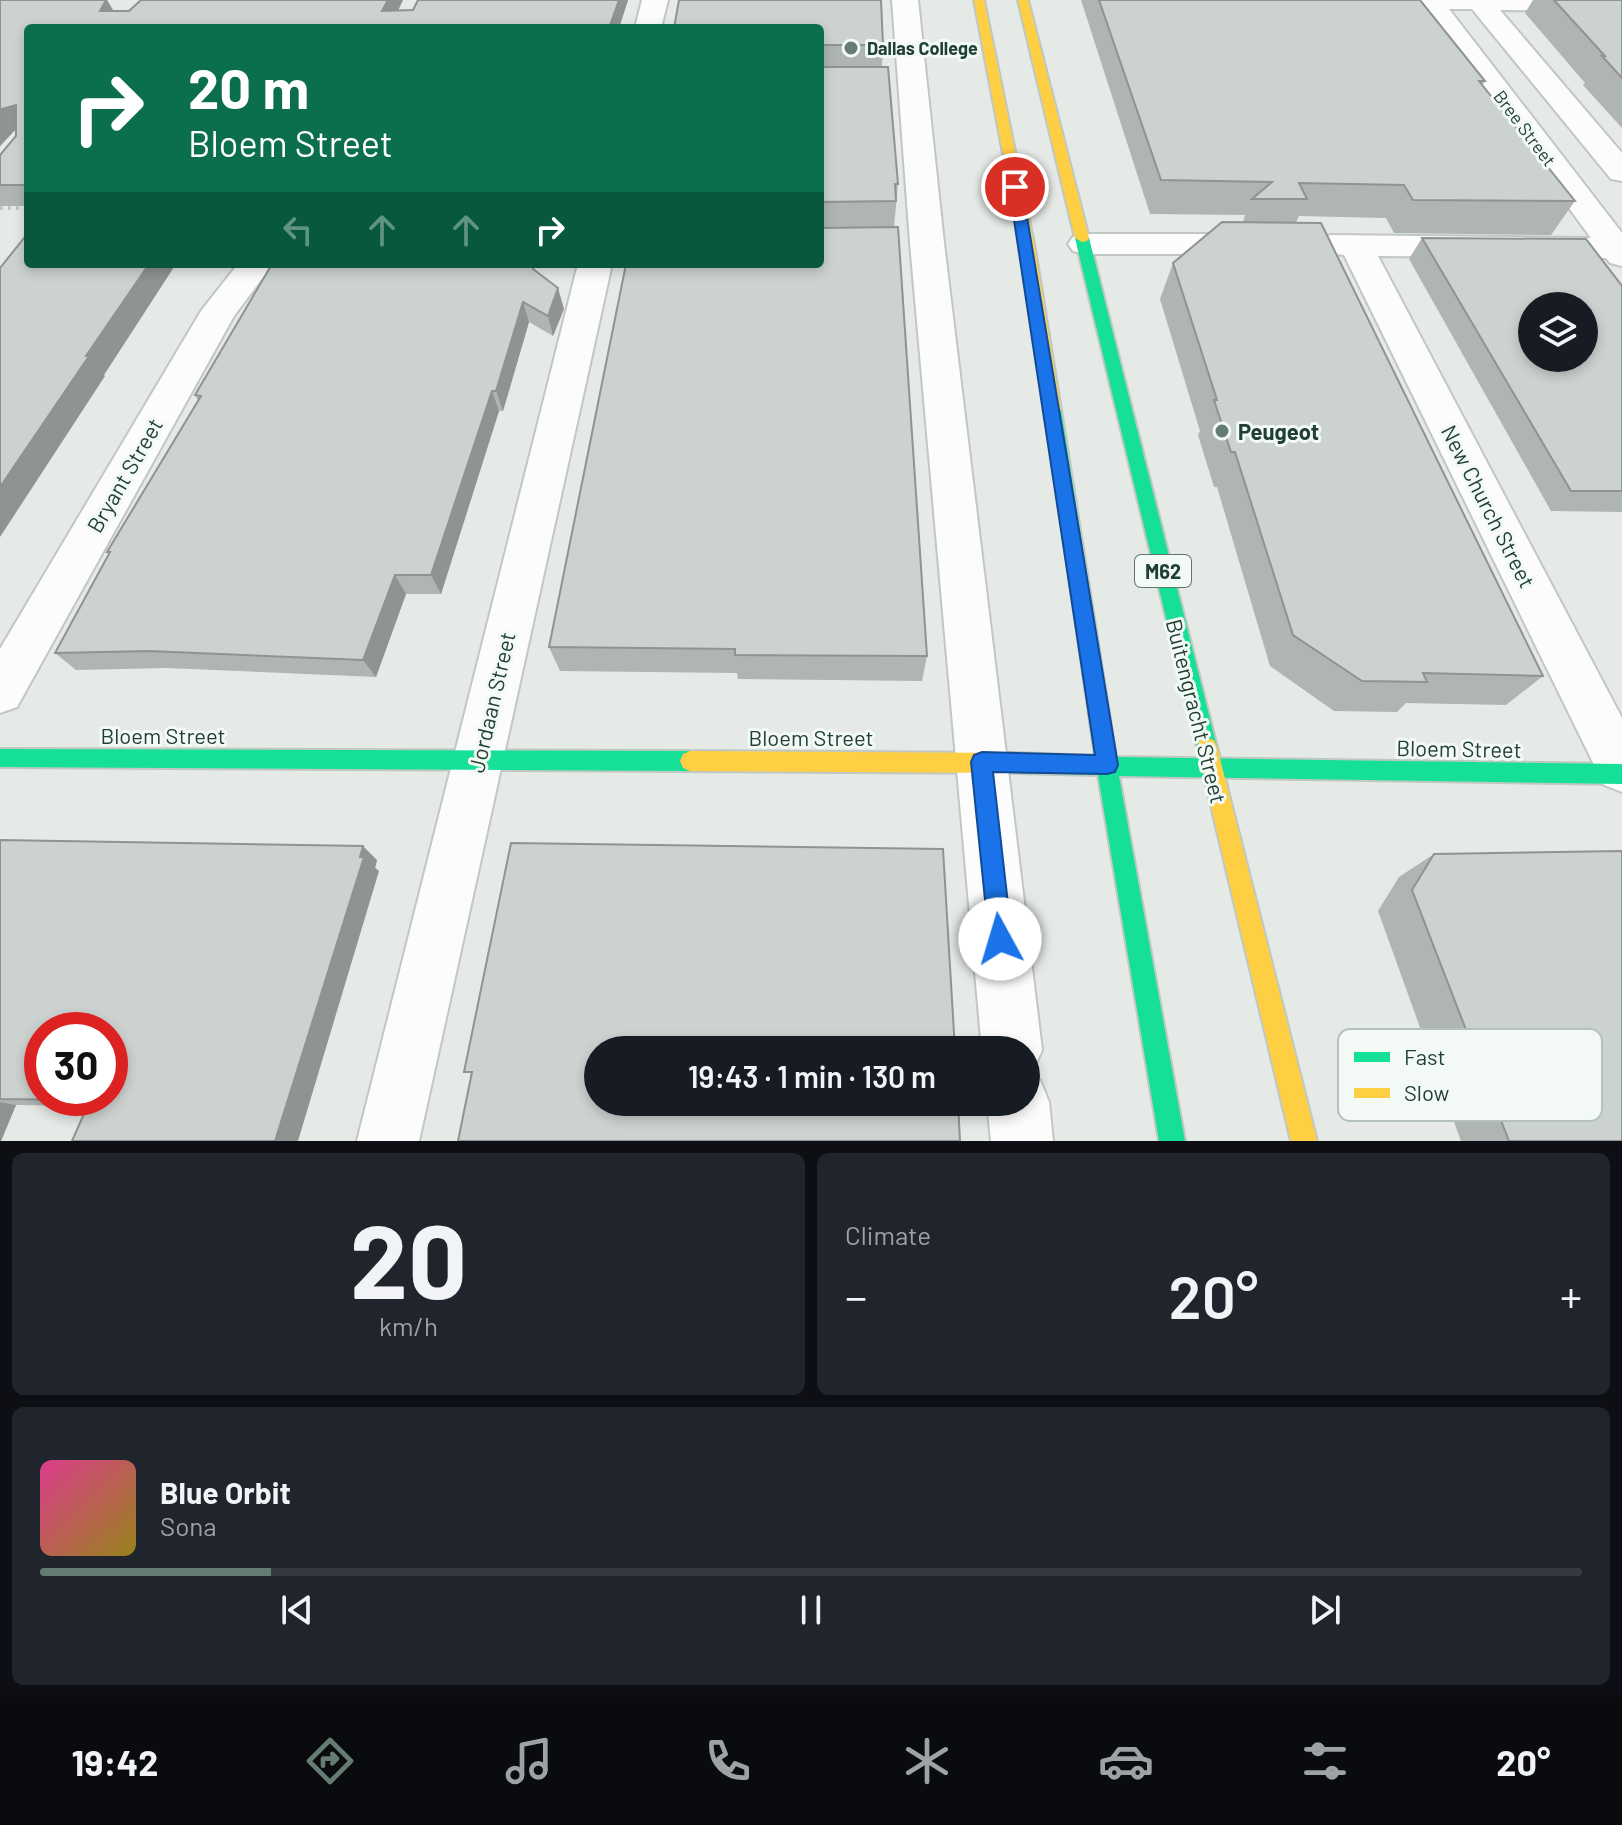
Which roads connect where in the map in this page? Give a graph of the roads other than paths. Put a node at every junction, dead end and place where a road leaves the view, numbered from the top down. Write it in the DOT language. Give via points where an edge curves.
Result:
graph roads {
  1 [pos="655,0"];
  2 [pos="905,0"];
  3 [pos="979,0"];
  4 [pos="1023,0"];
  5 [pos="1429,0"];
  6 [pos="1337,1"];
  7 [pos="1478,1"];
  8 [pos="1622,3"];
  9 [pos="649,24"];
  10 [pos="1622,172"];
  11 [pos="1087,253"];
  12 [pos="1361,255"];
  13 [pos="1621,255"];
  14 [pos="253,268"];
  15 [pos="594,268"];
  16 [pos="0,692"];
  17 [pos="0,758"];
  18 [pos="478,760"];
  19 [pos="982,762"];
  20 [pos="1107,765"];
  21 [pos="1210,769"];
  22 [pos="1622,771"];
  23 [pos="1011,1036"];
  24 [pos="1019,1116"];
  25 [pos="388,1141"];
  26 [pos="1022,1141"];
  27 [pos="1172,1141"];
  28 [pos="1304,1141"];
  1 -- 9 [label="street"];
  2 -- 19 [label="street" via="912,244"];
  3 -- 20 [label="main road" via="1028,249"];
  4 -- 11 [label="main road, Buitengracht Street / M62"];
  5 -- 6 [label="street"];
  5 -- 7 [label="street"];
  5 -- 13 [label="street, Bree Street"];
  7 -- 8 [label="street"];
  7 -- 10 [label="street, Bree Street"];
  11 -- 12 [label="street"];
  11 -- 12 [label="street" via="1289,264"];
  11 -- 21 [label="main road, Buitengracht Street / M62"];
  12 -- 13 [label="street"];
  12 -- 22 [label="street, New Church Street"];
  14 -- 16 [label="street, Bryant Street" via="219,311"];
  15 -- 18 [label="street, Jordaan Street"];
  17 -- 18 [label="main road, Bloem Street"];
  18 -- 19 [label="main road, Bloem Street"];
  18 -- 25 [label="street, Jordaan Street"];
  19 -- 20 [label="main road, Bloem Street"];
  19 -- 23 [label="street"];
  20 -- 21 [label="main road, Bloem Street"];
  20 -- 27 [label="main road"];
  21 -- 22 [label="main road, Bloem Street"];
  21 -- 28 [label="main road, Buitengracht Street / M62"];
  24 -- 26 [label="street"];
}
